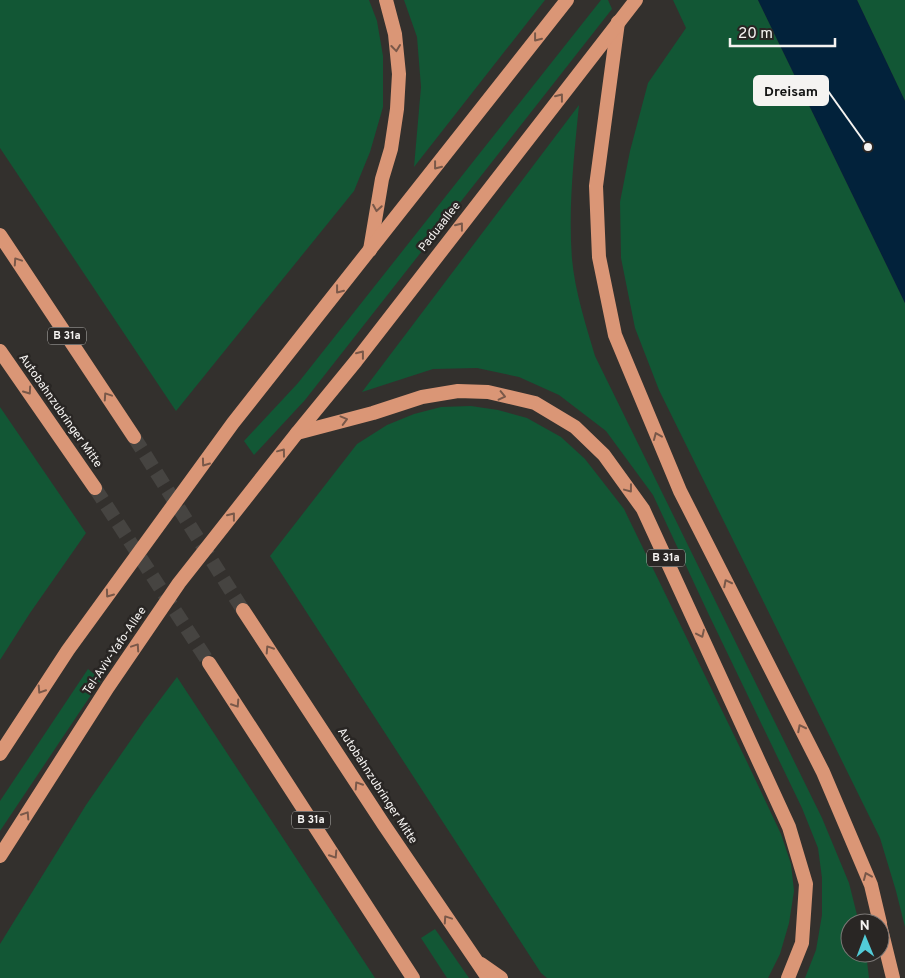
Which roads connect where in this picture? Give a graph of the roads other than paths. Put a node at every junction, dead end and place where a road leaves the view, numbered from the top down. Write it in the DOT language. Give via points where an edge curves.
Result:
graph roads {
  1 [pos="386,0"];
  2 [pos="567,0"];
  3 [pos="636,0"];
  4 [pos="618,21"];
  5 [pos="0,235"];
  6 [pos="370,252"];
  7 [pos="0,351"];
  8 [pos="297,433"];
  9 [pos="134,437"];
  10 [pos="267,472"];
  11 [pos="95,488"];
  12 [pos="243,610"];
  13 [pos="209,663"];
  14 [pos="0,754"];
  15 [pos="0,856"];
  16 [pos="877,913"];
  17 [pos="475,959"];
  18 [pos="889,963"];
  19 [pos="414,978"];
  20 [pos="488,978"];
  21 [pos="501,978"];
  22 [pos="788,978"];
  23 [pos="892,978"];
  1 -- 6 [label="highway, one-way" via="399,74 397,109"];
  2 -- 6 [label="highway, one-way"];
  3 -- 4 [label="highway, Paduaallee"];
  8 -- 4 [label="highway, Paduaallee, one-way"];
  16 -- 4 [label="highway, one-way" via="871,885 823,772 680,491 615,335 599,257 596,186"];
  9 -- 5 [label="highway, B 31a, one-way"];
  6 -- 14 [label="highway, one-way" via="233,423 68,650"];
  7 -- 11 [label="highway, Autobahnzubringer Mitte, one-way"];
  10 -- 8 [label="highway, Paduaallee, one-way"];
  8 -- 22 [label="highway, B 31a, one-way" via="422,396 458,391 488,392 535,403 575,427 604,455 644,509 789,826 806,884 802,943"];
  15 -- 10 [label="highway, Tel-Aviv-Yafo-Allee, one-way" via="179,583"];
  17 -- 12 [label="highway, Autobahnzubringer Mitte, one-way"];
  13 -- 19 [label="highway, B 31a, one-way"];
  17 -- 20 [label="highway, Autobahnzubringer Mitte"];
  17 -- 21 [label="highway"];
  18 -- 23 [label="highway"];
}
